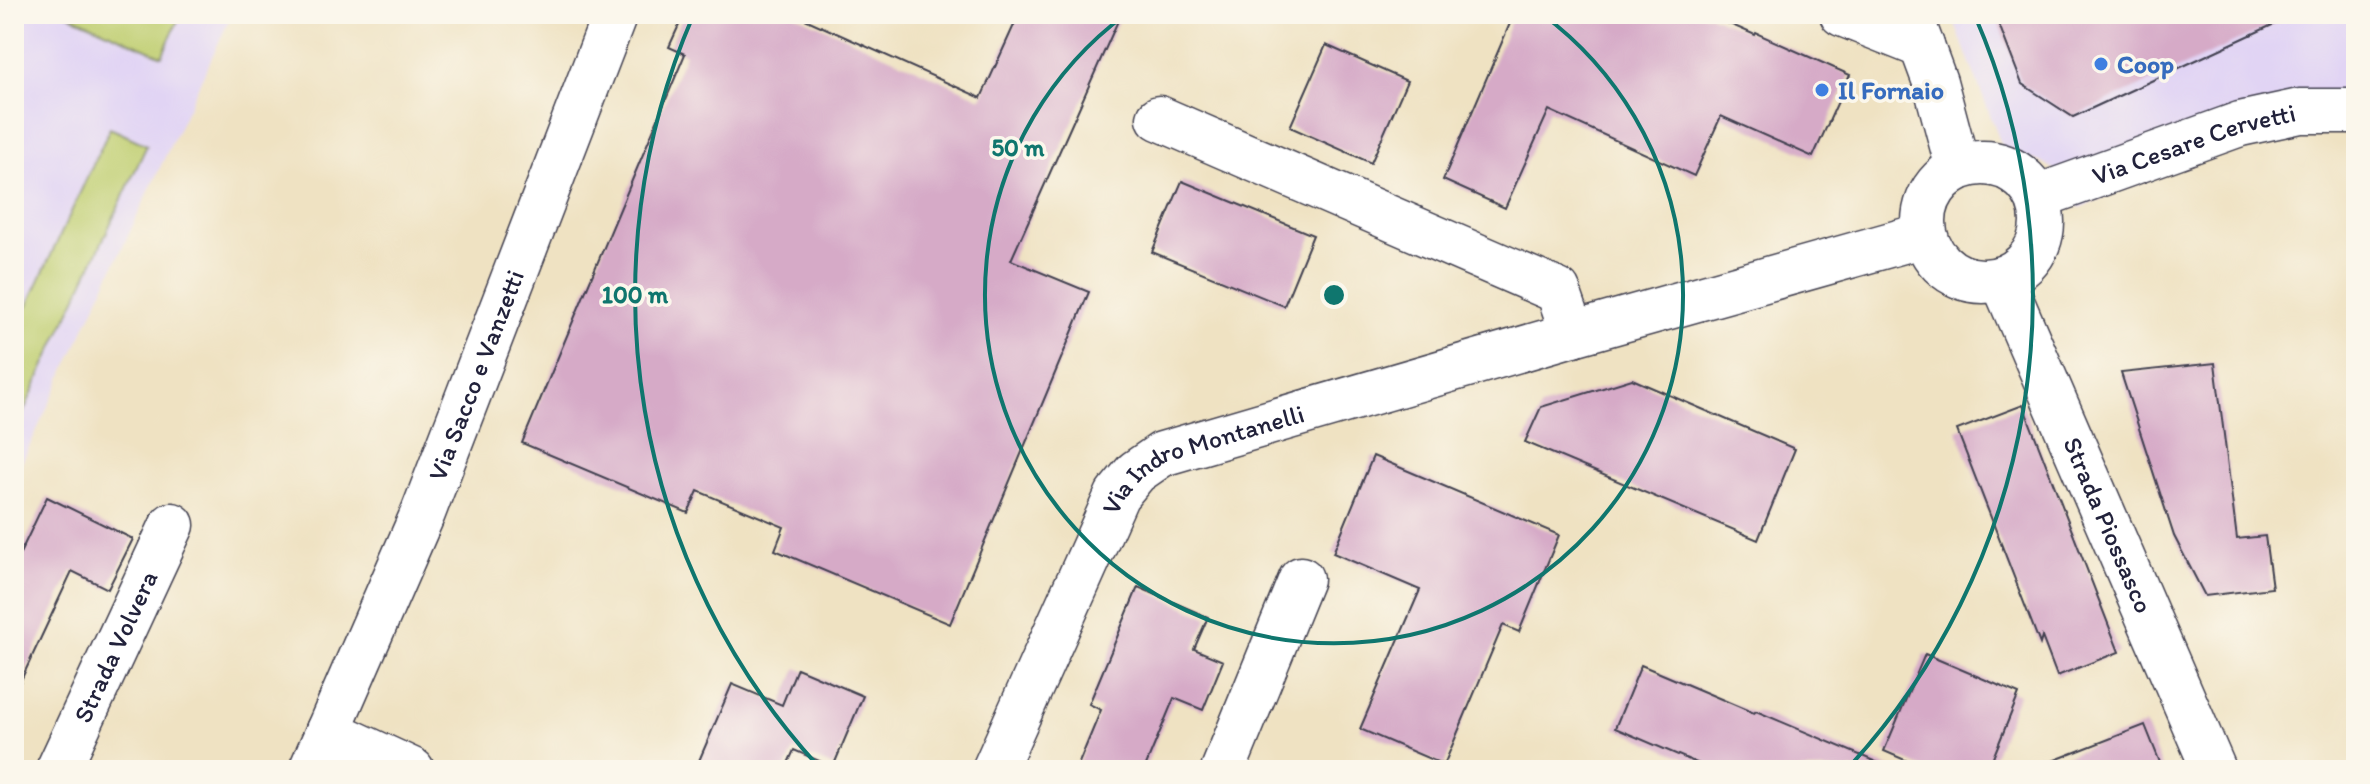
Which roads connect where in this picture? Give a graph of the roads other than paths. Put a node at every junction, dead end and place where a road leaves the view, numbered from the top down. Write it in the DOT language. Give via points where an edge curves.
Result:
graph roads {
  1 [pos="615,14"];
  2 [pos="1842,14"];
  3 [pos="1916,30"];
  4 [pos="2356,111"];
  5 [pos="1159,118"];
  6 [pos="1958,168"];
  7 [pos="2037,197"];
  8 [pos="1924,235"];
  9 [pos="2002,279"];
  10 [pos="1573,334"];
  11 [pos="172,525"];
  12 [pos="1301,579"];
  13 [pos="319,751"];
  14 [pos="58,770"];
  15 [pos="412,770"];
  16 [pos="994,770"];
  17 [pos="1223,770"];
  18 [pos="2214,770"];
  1 -- 13 [label="street, Via Sacco e Vanzetti" via="423,513"];
  2 -- 3 [label="street"];
  3 -- 6 [label="street"];
  4 -- 7 [label="street, Via Cesare Cervetti" via="2300,111 2240,124"];
  5 -- 10 [label="street" via="1558,291"];
  6 -- 7 [label="street" via="1994,163 2027,181"];
  6 -- 8 [label="street" via="1929,195"];
  7 -- 9 [label="street" via="2041,236 2033,255"];
  8 -- 9 [label="street" via="1931,253 1953,274 1982,282"];
  8 -- 10 [label="street, Via Indro Montanelli"];
  9 -- 18 [label="street, Strada Piossasco"];
  10 -- 16 [label="street, Via Indro Montanelli" via="1193,444 1162,454 1136,472 1117,495"];
  11 -- 14 [label="street, Strada Volvera"];
  12 -- 17 [label="street"];
  13 -- 15 [label="street, Via Sacco e Vanzetti"];
}
